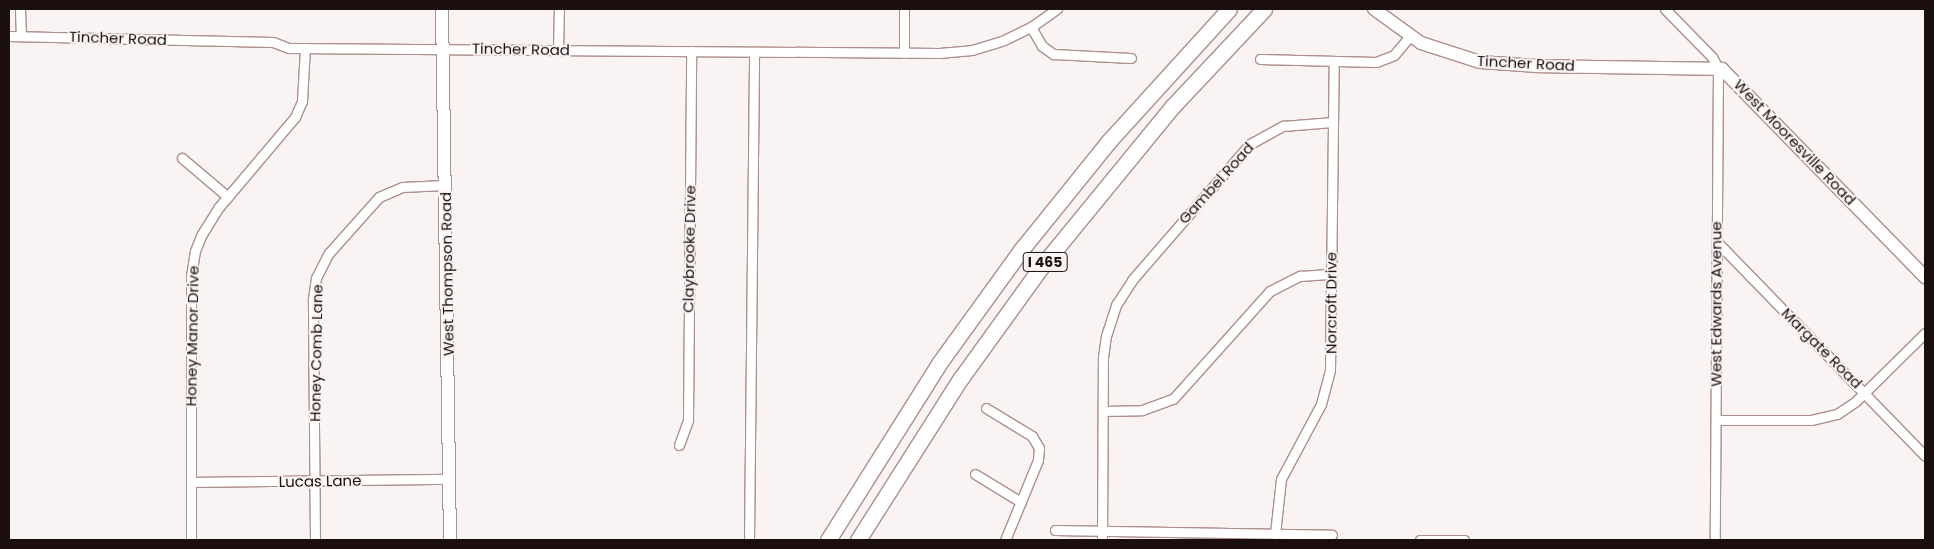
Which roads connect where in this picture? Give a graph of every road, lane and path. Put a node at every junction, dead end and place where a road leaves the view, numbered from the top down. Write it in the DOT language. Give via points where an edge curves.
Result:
graph roads {
  1 [pos="20,9"];
  2 [pos="442,9"];
  3 [pos="559,9"];
  4 [pos="904,9"];
  5 [pos="1057,9"];
  6 [pos="1229,9"];
  7 [pos="1264,9"];
  8 [pos="1374,9"];
  9 [pos="1665,9"];
  10 [pos="1031,27"];
  11 [pos="9,36"];
  12 [pos="21,36"];
  13 [pos="1410,36"];
  14 [pos="443,47"];
  15 [pos="305,48"];
  16 [pos="558,49"];
  17 [pos="691,51"];
  18 [pos="754,52"];
  19 [pos="904,53"];
  20 [pos="1131,58"];
  21 [pos="1260,59"];
  22 [pos="1334,61"];
  23 [pos="1718,68"];
  24 [pos="1333,122"];
  25 [pos="182,158"];
  26 [pos="445,186"];
  27 [pos="228,197"];
  28 [pos="1717,242"];
  29 [pos="1332,274"];
  30 [pos="1925,277"];
  31 [pos="1925,333"];
  32 [pos="1865,392"];
  33 [pos="986,408"];
  34 [pos="1102,411"];
  35 [pos="1716,420"];
  36 [pos="679,445"];
  37 [pos="1925,456"];
  38 [pos="975,474"];
  39 [pos="450,479"];
  40 [pos="316,481"];
  41 [pos="191,482"];
  42 [pos="1021,502"];
  43 [pos="1055,530"];
  44 [pos="1275,534"];
  45 [pos="1332,535"];
  46 [pos="1102,536"];
  47 [pos="1219,537"];
  48 [pos="191,540"];
  49 [pos="315,540"];
  50 [pos="450,540"];
  51 [pos="749,540"];
  52 [pos="828,540"];
  53 [pos="858,540"];
  54 [pos="1005,540"];
  55 [pos="1420,540"];
  56 [pos="1464,540"];
  57 [pos="1715,540"];
  1 -- 12 [label="street"];
  2 -- 14 [label="street, West Thompson Road"];
  3 -- 16 [label="street"];
  4 -- 19 [label="street"];
  5 -- 10 [label="street, Tincher Road"];
  6 -- 52 [label="highway, I 465" via="1116,133 1021,250 935,371"];
  7 -- 53 [label="highway, I 465" via="1162,119 1041,268 960,378"];
  8 -- 13 [label="street, Tincher Road"];
  9 -- 23 [label="street, West Mooresville Road" via="1712,57"];
  10 -- 19 [label="street, Tincher Road" via="1002,41 972,50"];
  10 -- 20 [label="street" via="1042,46 1053,54"];
  11 -- 12 [label="street, Tincher Road"];
  12 -- 15 [label="street, Tincher Road" via="273,42 286,48"];
  13 -- 22 [label="street" via="1397,52 1383,60"];
  13 -- 23 [label="street, Tincher Road" via="1452,55 1495,64"];
  14 -- 15 [label="street, Tincher Road"];
  14 -- 16 [label="street, Tincher Road"];
  14 -- 26 [label="street, West Thompson Road"];
  15 -- 27 [label="street, Honey Manor Drive" via="302,101 295,117"];
  16 -- 17 [label="street, Tincher Road"];
  17 -- 18 [label="street, Tincher Road"];
  17 -- 36 [label="street, Claybrooke Drive" via="688,420"];
  18 -- 19 [label="street, Tincher Road"];
  18 -- 51 [label="street"];
  21 -- 22 [label="street"];
  22 -- 24 [label="street, Norcroft Drive"];
  23 -- 28 [label="street, West Edwards Avenue"];
  23 -- 30 [label="street, West Mooresville Road" via="1731,75"];
  24 -- 29 [label="street, Norcroft Drive"];
  24 -- 34 [label="street, Gambel Road" via="1283,126 1250,144 1127,286 1109,322 1103,357"];
  25 -- 27 [label="street"];
  26 -- 39 [label="street, West Thompson Road"];
  26 -- 40 [label="street, Honey Comb Lane" via="402,187 379,197 329,253 320,268 313,299"];
  27 -- 41 [label="street, Honey Manor Drive" via="202,234 192,269"];
  28 -- 32 [label="street, Margate Road"];
  28 -- 35 [label="street, West Edwards Avenue"];
  29 -- 34 [label="street" via="1300,276 1270,291 1173,399 1149,409"];
  29 -- 44 [label="street, Norcroft Drive" via="1331,362 1327,387 1281,479"];
  31 -- 32 [label="street"];
  32 -- 35 [label="street" via="1845,410 1820,419"];
  32 -- 37 [label="street, Margate Road"];
  33 -- 42 [label="street" via="1032,436 1038,446 1038,460"];
  34 -- 46 [label="street"];
  35 -- 57 [label="street, West Edwards Avenue"];
  38 -- 42 [label="street"];
  39 -- 40 [label="street, Lucas Lane"];
  39 -- 50 [label="street, West Thompson Road"];
  40 -- 41 [label="street, Lucas Lane"];
  40 -- 49 [label="street, Honey Comb Lane"];
  41 -- 48 [label="street, Honey Manor Drive"];
  42 -- 54 [label="street"];
  43 -- 46 [label="street"];
  44 -- 45 [label="street"];
  44 -- 47 [label="street"];
  46 -- 47 [label="street"];
  55 -- 56 [label="street"];
}
